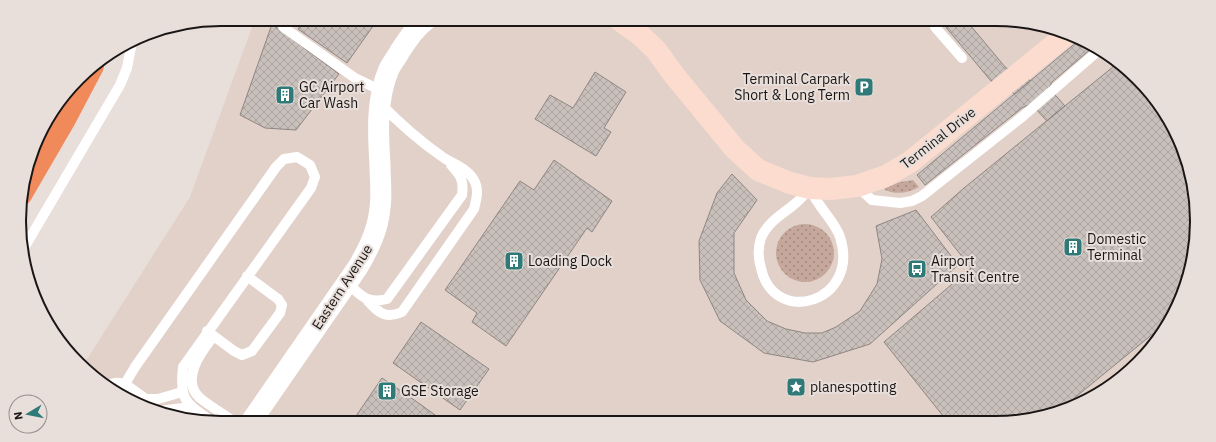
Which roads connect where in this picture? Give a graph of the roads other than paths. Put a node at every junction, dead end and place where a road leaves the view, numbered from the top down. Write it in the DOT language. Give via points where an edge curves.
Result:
graph roads {
  1 [pos="283,26"];
  2 [pos="418,26"];
  3 [pos="628,26"];
  4 [pos="935,27"];
  5 [pos="1062,38"];
  6 [pos="131,48"];
  7 [pos="1095,54"];
  8 [pos="962,58"];
  9 [pos="85,81"];
  10 [pos="381,97"];
  11 [pos="444,158"];
  12 [pos="32,177"];
  13 [pos="857,186"];
  14 [pos="810,188"];
  15 [pos="27,242"];
  16 [pos="247,276"];
  17 [pos="346,283"];
  18 [pos="368,301"];
  19 [pos="210,334"];
  20 [pos="114,383"];
  21 [pos="125,384"];
  22 [pos="182,392"];
  23 [pos="173,410"];
  24 [pos="195,414"];
  25 [pos="196,414"];
  26 [pos="226,416"];
  27 [pos="255,416"];
  1 -- 10 [label="lane"];
  2 -- 10 [label="street, Eastern Avenue" via="389,69"];
  3 -- 14 [label="street, Terminal Drive" via="656,50 735,149 758,170"];
  4 -- 8 [label="lane"];
  5 -- 13 [label="street, Terminal Drive" via="910,162 886,176"];
  6 -- 15 [label="lane" via="120,85"];
  7 -- 13 [label="lane" via="1022,117 922,196 912,201 900,202 872,200"];
  9 -- 12 [label="highway"];
  10 -- 11 [label="lane" via="396,120"];
  10 -- 17 [label="street, Eastern Avenue" via="378,131 381,187 378,225 370,247"];
  11 -- 18 [label="lane" via="460,174 462,195 387,299 378,302"];
  11 -- 18 [label="lane" via="471,175 476,183 478,191 474,209 402,312 387,315 379,312"];
  13 -- 14 [label="street, Terminal Drive"];
  14 -- 14 [label="lane" via="799,201 772,222 761,238 758,258 762,276 771,289 783,298 798,302 826,294 836,283 842,269 844,253 840,236"];
  16 -- 19 [label="lane"];
  16 -- 19 [label="lane" via="278,299 282,305 280,313 252,351 242,355"];
  16 -- 21 [label="lane" via="311,188 315,177 310,165 297,157 284,159 276,167"];
  17 -- 18 [label="lane"];
  17 -- 27 [label="street, Eastern Avenue"];
  19 -- 22 [label="lane" via="183,367"];
  19 -- 26 [label="lane" via="192,374 192,382 199,397"];
  20 -- 21 [label="lane"];
  21 -- 22 [label="lane" via="146,399 158,399"];
  22 -- 25 [label="lane"];
  23 -- 24 [label="lane" via="183,408"];
}
